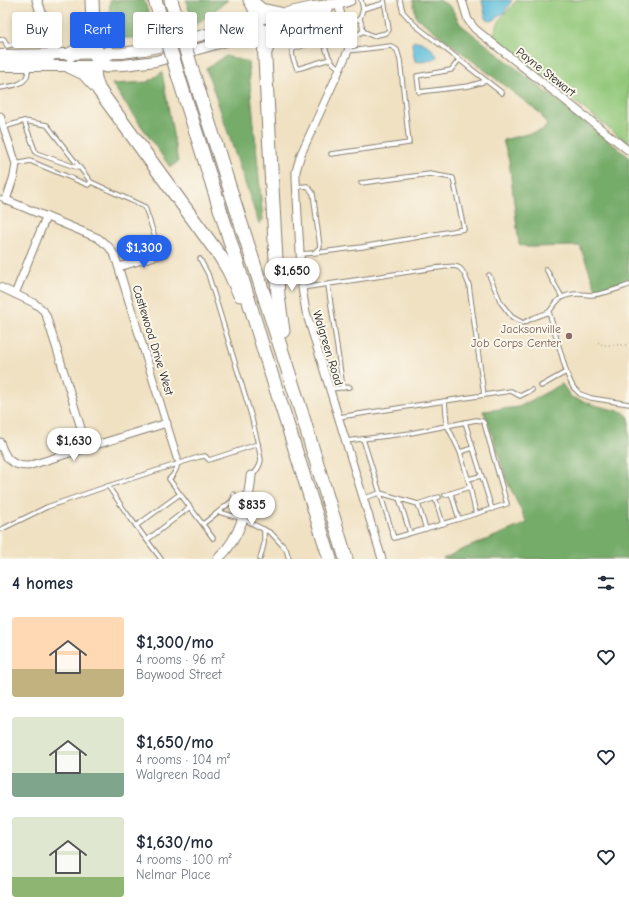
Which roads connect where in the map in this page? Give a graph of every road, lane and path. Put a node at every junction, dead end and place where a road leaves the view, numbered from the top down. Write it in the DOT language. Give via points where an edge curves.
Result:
graph roads {
  1 [pos="37,0"];
  2 [pos="92,0"];
  3 [pos="155,0"];
  4 [pos="171,0"];
  5 [pos="361,0"];
  6 [pos="400,0"];
  7 [pos="462,0"];
  8 [pos="346,1"];
  9 [pos="384,1"];
  10 [pos="252,2"];
  11 [pos="364,9"];
  12 [pos="315,10"];
  13 [pos="41,12"];
  14 [pos="92,12"];
  15 [pos="256,12"];
  16 [pos="266,12"];
  17 [pos="308,12"];
  18 [pos="345,12"];
  19 [pos="360,19"];
  20 [pos="357,20"];
  21 [pos="258,27"];
  22 [pos="363,31"];
  23 [pos="205,34"];
  24 [pos="357,34"];
  25 [pos="0,40"];
  26 [pos="12,45"];
  27 [pos="205,47"];
  28 [pos="52,48"];
  29 [pos="80,48"];
  30 [pos="98,48"];
  31 [pos="267,48"];
  32 [pos="300,48"];
  33 [pos="326,48"];
  34 [pos="349,48"];
  35 [pos="348,51"];
  36 [pos="266,52"];
  37 [pos="54,54"];
  38 [pos="0,55"];
  39 [pos="320,56"];
  40 [pos="330,59"];
  41 [pos="0,60"];
  42 [pos="70,60"];
  43 [pos="101,60"];
  44 [pos="459,60"];
  45 [pos="304,61"];
  46 [pos="321,62"];
  47 [pos="0,66"];
  48 [pos="28,66"];
  49 [pos="305,66"];
  50 [pos="340,68"];
  51 [pos="486,81"];
  52 [pos="0,88"];
  53 [pos="99,90"];
  54 [pos="502,93"];
  55 [pos="0,116"];
  56 [pos="24,121"];
  57 [pos="4,127"];
  58 [pos="629,151"];
  59 [pos="331,154"];
  60 [pos="50,158"];
  61 [pos="16,164"];
  62 [pos="45,168"];
  63 [pos="79,168"];
  64 [pos="91,182"];
  65 [pos="361,183"];
  66 [pos="296,187"];
  67 [pos="3,199"];
  68 [pos="46,217"];
  69 [pos="162,251"];
  70 [pos="314,252"];
  71 [pos="299,254"];
  72 [pos="200,259"];
  73 [pos="118,267"];
  74 [pos="546,269"];
  75 [pos="488,275"];
  76 [pos="328,285"];
  77 [pos="629,285"];
  78 [pos="0,288"];
  79 [pos="302,288"];
  80 [pos="14,294"];
  81 [pos="562,297"];
  82 [pos="549,312"];
  83 [pos="598,342"];
  84 [pos="629,345"];
  85 [pos="264,351"];
  86 [pos="566,372"];
  87 [pos="541,386"];
  88 [pos="350,387"];
  89 [pos="343,388"];
  90 [pos="329,389"];
  91 [pos="532,390"];
  92 [pos="484,395"];
  93 [pos="445,401"];
  94 [pos="629,404"];
  95 [pos="301,411"];
  96 [pos="337,417"];
  97 [pos="465,422"];
  98 [pos="167,423"];
  99 [pos="448,425"];
  100 [pos="425,429"];
  101 [pos="411,433"];
  102 [pos="422,434"];
  103 [pos="416,436"];
  104 [pos="363,439"];
  105 [pos="345,441"];
  106 [pos="0,442"];
  107 [pos="258,444"];
  108 [pos="87,448"];
  109 [pos="472,448"];
  110 [pos="460,452"];
  111 [pos="178,460"];
  112 [pos="251,476"];
  113 [pos="481,476"];
  114 [pos="468,479"];
  115 [pos="108,486"];
  116 [pos="470,487"];
  117 [pos="380,493"];
  118 [pos="451,493"];
  119 [pos="180,494"];
  120 [pos="234,494"];
  121 [pos="445,495"];
  122 [pos="439,497"];
  123 [pos="363,498"];
  124 [pos="399,498"];
  125 [pos="435,498"];
  126 [pos="418,504"];
  127 [pos="190,507"];
  128 [pos="492,509"];
  129 [pos="219,512"];
  130 [pos="476,514"];
  131 [pos="243,519"];
  132 [pos="459,519"];
  133 [pos="203,524"];
  134 [pos="443,524"];
  135 [pos="136,526"];
  136 [pos="426,528"];
  137 [pos="264,529"];
  138 [pos="0,530"];
  139 [pos="410,533"];
  140 [pos="213,538"];
  141 [pos="147,540"];
  142 [pos="161,559"];
  143 [pos="218,559"];
  144 [pos="260,559"];
  145 [pos="289,559"];
  146 [pos="330,559"];
  147 [pos="346,559"];
  148 [pos="382,559"];
  1 -- 13 [label="street"];
  2 -- 14 [label="highway"];
  3 -- 85 [label="highway, bridge"];
  4 -- 95 [label="highway, bridge"];
  5 -- 11 [label="lane"];
  6 -- 44 [label="lane" via="403,12 415,25"];
  7 -- 58 [label="street, Payne Stewart" via="468,20 475,29"];
  8 -- 12 [label="main road"];
  8 -- 18 [label="street, Walgreen Road"];
  9 -- 11 [label="lane"];
  9 -- 22 [label="lane" via="389,30 373,36"];
  10 -- 15 [label="highway"];
  10 -- 16 [label="highway"];
  11 -- 19 [label="lane"];
  12 -- 17 [label="main road"];
  19 -- 20 [label="lane"];
  19 -- 22 [label="lane"];
  21 -- 36 [label="highway" via="264,36"];
  22 -- 24 [label="lane"];
  23 -- 43 [label="main road"];
  25 -- 26 [label="lane" via="4,39 6,46"];
  27 -- 43 [label="main road" via="135,64"];
  28 -- 37 [label="street"];
  29 -- 42 [label="highway"];
  30 -- 43 [label="highway"];
  31 -- 36 [label="highway"];
  32 -- 49 [label="lane" via="293,49 292,54 297,69"];
  33 -- 40 [label="lane"];
  34 -- 35 [label="street, Walgreen Road"];
  35 -- 50 [label="street, Walgreen Road"];
  35 -- 59 [label="lane" via="391,46 397,50 409,143"];
  36 -- 95 [label="highway" via="278,296 282,328"];
  37 -- 38 [label="main road"];
  37 -- 41 [label="street" via="48,59"];
  37 -- 42 [label="main road"];
  39 -- 46 [label="lane"];
  40 -- 46 [label="lane"];
  40 -- 50 [label="lane"];
  42 -- 43 [label="main road"];
  42 -- 48 [label="main road"];
  42 -- 53 [label="highway"];
  43 -- 53 [label="highway" via="94,75"];
  44 -- 51 [label="lane"];
  44 -- 51 [label="lane" via="451,70 417,76 419,92 469,86"];
  45 -- 49 [label="lane"];
  46 -- 49 [label="lane"];
  47 -- 48 [label="main road"];
  48 -- 52 [label="lane" via="25,80"];
  50 -- 66 [label="street, Walgreen Road" via="298,163"];
  51 -- 54 [label="lane"];
  53 -- 85 [label="highway" via="220,256 235,283"];
  55 -- 57 [label="street"];
  56 -- 57 [label="lane"];
  56 -- 60 [label="lane" via="36,153"];
  56 -- 63 [label="lane" via="47,125"];
  57 -- 61 [label="street"];
  60 -- 62 [label="lane"];
  60 -- 63 [label="lane"];
  61 -- 62 [label="lane" via="30,162"];
  61 -- 67 [label="street" via="14,176"];
  62 -- 64 [label="lane" via="88,185"];
  63 -- 64 [label="lane"];
  64 -- 69 [label="lane" via="145,207"];
  65 -- 70 [label="lane" via="430,174 454,178 464,230 362,247"];
  66 -- 70 [label="lane" via="307,186 313,194 320,247"];
  66 -- 71 [label="street, Walgreen Road"];
  67 -- 68 [label="street, Castlewood Drive West"];
  68 -- 73 [label="street, Castlewood Drive West" via="98,238 112,251"];
  68 -- 80 [label="street"];
  69 -- 73 [label="street"];
  70 -- 71 [label="lane"];
  71 -- 79 [label="street, Walgreen Road"];
  72 -- 107 [label="lane" via="208,274"];
  73 -- 98 [label="street, Castlewood Drive West"];
  74 -- 81 [label="lane"];
  75 -- 82 [label="lane" via="501,303 517,320 523,323"];
  76 -- 79 [label="lane"];
  76 -- 89 [label="lane"];
  76 -- 92 [label="lane" via="435,268 460,267 469,285"];
  77 -- 81 [label="lane" via="592,295"];
  78 -- 80 [label="street"];
  79 -- 90 [label="street, Walgreen Road" via="306,312"];
  80 -- 108 [label="street" via="38,305 46,315"];
  81 -- 82 [label="lane"];
  82 -- 86 [label="lane"];
  83 -- 84 [label="path" via="602,345"];
  85 -- 146 [label="highway"];
  86 -- 87 [label="lane"];
  86 -- 94 [label="lane" via="572,387 580,394"];
  88 -- 89 [label="lane"];
  89 -- 90 [label="lane"];
  90 -- 96 [label="street, Walgreen Road"];
  91 -- 92 [label="lane" via="520,396 511,391"];
  92 -- 93 [label="lane"];
  93 -- 96 [label="lane"];
  93 -- 99 [label="lane"];
  95 -- 147 [label="highway"];
  96 -- 105 [label="street, Walgreen Road"];
  97 -- 99 [label="lane"];
  97 -- 109 [label="lane"];
  97 -- 128 [label="lane" via="476,420 484,423 507,504"];
  98 -- 108 [label="street"];
  98 -- 111 [label="street, Castlewood Drive West"];
  99 -- 100 [label="lane"];
  99 -- 110 [label="lane"];
  100 -- 101 [label="lane"];
  100 -- 102 [label="lane"];
  101 -- 103 [label="lane"];
  101 -- 104 [label="lane"];
  104 -- 105 [label="lane"];
  104 -- 117 [label="lane"];
  105 -- 123 [label="street, Walgreen Road"];
  106 -- 108 [label="street" via="6,457 21,466 33,465"];
  107 -- 111 [label="lane" via="209,460 205,456"];
  107 -- 112 [label="lane" via="260,465"];
  109 -- 110 [label="lane"];
  109 -- 113 [label="lane"];
  110 -- 114 [label="lane"];
  111 -- 115 [label="lane"];
  111 -- 119 [label="lane" via="176,470 169,479"];
  112 -- 131 [label="street"];
  113 -- 114 [label="lane"];
  113 -- 128 [label="lane"];
  114 -- 116 [label="lane"];
  115 -- 135 [label="lane"];
  115 -- 138 [label="lane" via="47,506"];
  116 -- 118 [label="lane"];
  116 -- 130 [label="lane"];
  117 -- 123 [label="lane"];
  117 -- 124 [label="lane"];
  117 -- 139 [label="lane" via="394,538"];
  118 -- 121 [label="lane"];
  118 -- 132 [label="lane"];
  119 -- 127 [label="lane"];
  119 -- 135 [label="lane"];
  120 -- 129 [label="lane" via="232,501"];
  122 -- 125 [label="lane"];
  123 -- 148 [label="street, Walgreen Road"];
  124 -- 126 [label="lane"];
  124 -- 139 [label="lane"];
  125 -- 126 [label="lane"];
  125 -- 134 [label="lane"];
  126 -- 136 [label="lane"];
  127 -- 133 [label="lane"];
  127 -- 141 [label="lane"];
  128 -- 130 [label="lane"];
  129 -- 131 [label="lane"];
  129 -- 133 [label="lane"];
  130 -- 132 [label="lane"];
  131 -- 137 [label="lane"];
  131 -- 143 [label="street" via="236,537"];
  132 -- 134 [label="lane"];
  133 -- 140 [label="lane"];
  134 -- 136 [label="lane"];
  135 -- 141 [label="lane"];
  136 -- 139 [label="lane"];
  137 -- 144 [label="lane"];
  137 -- 145 [label="lane" via="286,549"];
  141 -- 142 [label="lane"];
}
